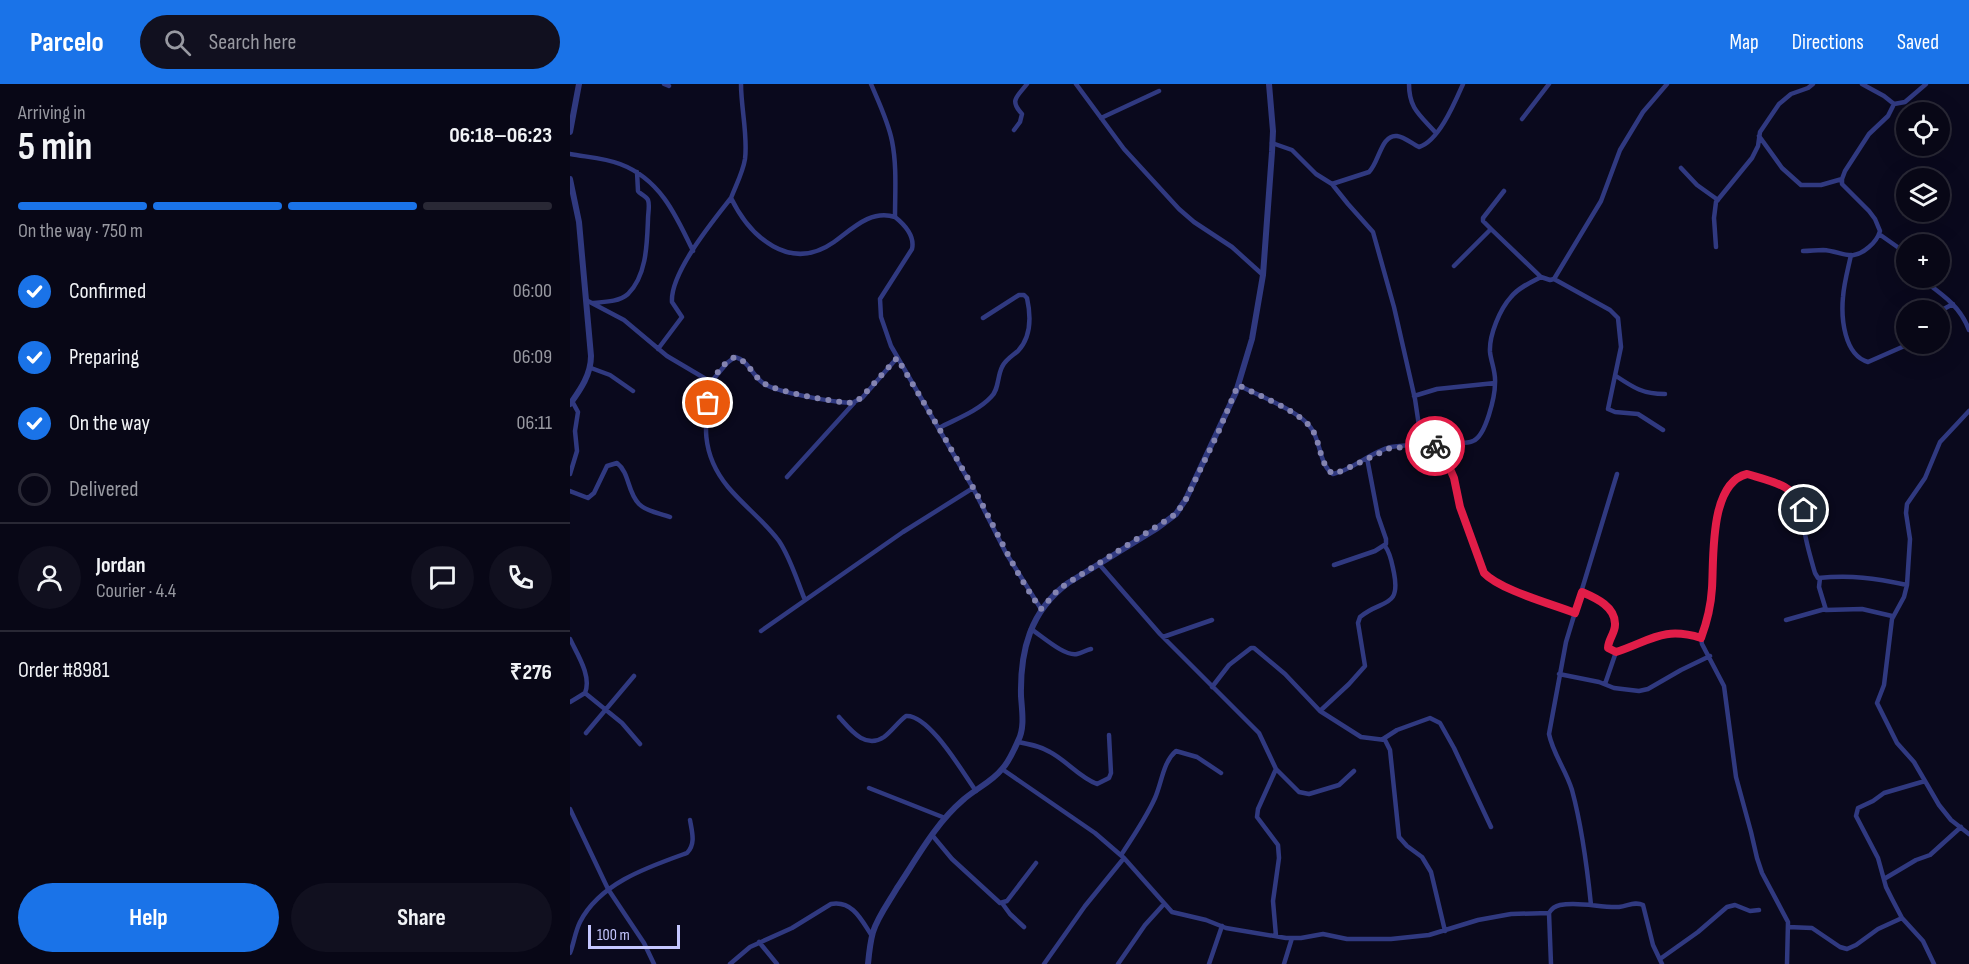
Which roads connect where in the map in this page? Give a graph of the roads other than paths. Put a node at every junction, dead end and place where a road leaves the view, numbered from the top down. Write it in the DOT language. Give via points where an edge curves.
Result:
graph roads {
  1 [pos="579,84"];
  2 [pos="741,84"];
  3 [pos="871,84"];
  4 [pos="1027,84"];
  5 [pos="1076,84"];
  6 [pos="1269,84"];
  7 [pos="1409,84"];
  8 [pos="1463,84"];
  9 [pos="1549,84"];
  10 [pos="1667,84"];
  11 [pos="1813,84"];
  12 [pos="1862,84"];
  13 [pos="1926,84"];
  14 [pos="1159,91"];
  15 [pos="1894,104"];
  16 [pos="1101,118"];
  17 [pos="1522,119"];
  18 [pos="1014,130"];
  19 [pos="570,132"];
  20 [pos="1436,133"];
  21 [pos="1759,136"];
  22 [pos="1272,143"];
  23 [pos="570,154"];
  24 [pos="1681,168"];
  25 [pos="637,172"];
  26 [pos="570,179"];
  27 [pos="1842,179"];
  28 [pos="1332,184"];
  29 [pos="1504,190"];
  30 [pos="731,198"];
  31 [pos="1718,200"];
  32 [pos="895,217"];
  33 [pos="1491,229"];
  34 [pos="1879,234"];
  35 [pos="1896,246"];
  36 [pos="1716,248"];
  37 [pos="693,251"];
  38 [pos="1803,251"];
  39 [pos="1851,255"];
  40 [pos="1454,266"];
  41 [pos="1263,275"];
  42 [pos="1541,277"];
  43 [pos="1554,279"];
  44 [pos="1933,288"];
  45 [pos="589,301"];
  46 [pos="1953,304"];
  47 [pos="1950,306"];
  48 [pos="983,318"];
  49 [pos="1969,330"];
  50 [pos="658,349"];
  51 [pos="1896,350"];
  52 [pos="897,358"];
  53 [pos="591,368"];
  54 [pos="1616,376"];
  55 [pos="711,382"];
  56 [pos="1495,383"];
  57 [pos="1238,385"];
  58 [pos="633,391"];
  59 [pos="1665,394"];
  60 [pos="1414,396"];
  61 [pos="856,401"];
  62 [pos="571,403"];
  63 [pos="1969,411"];
  64 [pos="939,428"];
  65 [pos="1663,430"];
  66 [pos="1422,446"];
  67 [pos="1440,446"];
  68 [pos="1367,458"];
  69 [pos="570,474"];
  70 [pos="1617,474"];
  71 [pos="787,477"];
  72 [pos="973,488"];
  73 [pos="570,491"];
  74 [pos="670,517"];
  75 [pos="1385,546"];
  76 [pos="1099,564"];
  77 [pos="1334,565"];
  78 [pos="1820,578"];
  79 [pos="1907,585"];
  80 [pos="1582,592"];
  81 [pos="805,600"];
  82 [pos="1041,609"];
  83 [pos="1825,609"];
  84 [pos="1575,613"];
  85 [pos="1892,616"];
  86 [pos="1212,620"];
  87 [pos="1786,620"];
  88 [pos="1031,629"];
  89 [pos="761,631"];
  90 [pos="1163,637"];
  91 [pos="1701,638"];
  92 [pos="570,639"];
  93 [pos="1091,648"];
  94 [pos="1616,652"];
  95 [pos="1710,656"];
  96 [pos="1559,674"];
  97 [pos="634,676"];
  98 [pos="1605,684"];
  99 [pos="1212,687"];
  100 [pos="585,693"];
  101 [pos="570,702"];
  102 [pos="605,708"];
  103 [pos="1320,711"];
  104 [pos="839,717"];
  105 [pos="586,733"];
  106 [pos="1109,735"];
  107 [pos="1383,739"];
  108 [pos="1018,742"];
  109 [pos="640,744"];
  110 [pos="1002,769"];
  111 [pos="1276,769"];
  112 [pos="1354,771"];
  113 [pos="1221,773"];
  114 [pos="1925,781"];
  115 [pos="869,788"];
  116 [pos="976,791"];
  117 [pos="570,809"];
  118 [pos="945,818"];
  119 [pos="690,820"];
  120 [pos="1491,826"];
  121 [pos="1961,827"];
  122 [pos="1969,834"];
  123 [pos="930,838"];
  124 [pos="1123,857"];
  125 [pos="1036,863"];
  126 [pos="1884,879"];
  127 [pos="608,889"];
  128 [pos="1002,903"];
  129 [pos="1164,904"];
  130 [pos="1591,905"];
  131 [pos="1758,910"];
  132 [pos="1549,913"];
  133 [pos="1902,918"];
  134 [pos="1222,926"];
  135 [pos="1024,927"];
  136 [pos="1788,927"];
  137 [pos="1444,931"];
  138 [pos="872,936"];
  139 [pos="1276,936"];
  140 [pos="1292,938"];
  141 [pos="759,942"];
  142 [pos="570,953"];
  143 [pos="1661,962"];
  144 [pos="654,964"];
  145 [pos="730,964"];
  146 [pos="777,964"];
  147 [pos="868,964"];
  148 [pos="1044,964"];
  149 [pos="1118,964"];
  150 [pos="1209,964"];
  151 [pos="1284,964"];
  152 [pos="1551,964"];
  153 [pos="1787,964"];
  154 [pos="1934,964"];
  1 -- 19 [label="street"];
  2 -- 30 [label="street" via="746,151"];
  3 -- 32 [label="street" via="886,118 895,157"];
  4 -- 18 [label="street" via="1015,102 1022,118"];
  5 -- 16 [label="street"];
  6 -- 22 [label="street"];
  7 -- 20 [label="street" via="1412,105"];
  8 -- 20 [label="street"];
  9 -- 17 [label="street"];
  10 -- 43 [label="street" via="1643,112 1620,150 1600,201"];
  11 -- 21 [label="street" via="1785,98"];
  12 -- 15 [label="street"];
  13 -- 15 [label="street" via="1905,102"];
  14 -- 16 [label="street"];
  15 -- 27 [label="street" via="1863,142"];
  16 -- 41 [label="street" via="1138,166 1179,209"];
  20 -- 28 [label="street" via="1419,147 1392,136 1370,172"];
  21 -- 27 [label="street" via="1782,168 1801,185"];
  21 -- 31 [label="street" via="1752,158"];
  22 -- 28 [label="street" via="1292,150"];
  22 -- 41 [label="street"];
  23 -- 25 [label="street" via="619,163"];
  24 -- 31 [label="street"];
  25 -- 37 [label="street" via="671,207"];
  25 -- 45 [label="street" via="638,191 648,204 642,269 623,297"];
  26 -- 45 [label="street"];
  27 -- 34 [label="street" via="1842,184 1875,219"];
  28 -- 60 [label="street" via="1368,225 1378,243"];
  29 -- 33 [label="street" via="1483,218"];
  30 -- 32 [label="street" via="751,228 767,243 788,252 815,250 860,222 884,215"];
  30 -- 37 [label="street"];
  31 -- 36 [label="street" via="1714,218"];
  32 -- 52 [label="street" via="911,235 913,244 880,299 884,328"];
  33 -- 40 [label="street"];
  33 -- 42 [label="street"];
  34 -- 35 [label="street"];
  34 -- 39 [label="street" via="1870,247"];
  37 -- 50 [label="street" via="675,282 672,297 682,317"];
  38 -- 39 [label="street"];
  39 -- 51 [label="street" via="1843,297 1847,339 1854,353 1868,362"];
  41 -- 57 [label="street" via="1252,339"];
  42 -- 43 [label="street"];
  42 -- 56 [label="street" via="1512,295 1502,310 1490,351"];
  43 -- 54 [label="street" via="1618,318 1621,347"];
  44 -- 46 [label="street"];
  45 -- 50 [label="street" via="624,320"];
  45 -- 53 [label="street"];
  46 -- 47 [label="street"];
  46 -- 49 [label="street"];
  48 -- 64 [label="street" via="1019,295 1027,298 1028,335 1000,369 995,394"];
  50 -- 55 [label="street"];
  52 -- 61 [label="street"];
  52 -- 64 [label="street"];
  53 -- 58 [label="street"];
  53 -- 62 [label="street"];
  54 -- 59 [label="street" via="1641,391"];
  54 -- 65 [label="street" via="1610,411 1638,414"];
  55 -- 61 [label="street" via="735,357 770,386"];
  55 -- 81 [label="street" via="705,430 714,466 728,488 778,541"];
  56 -- 60 [label="street" via="1437,389"];
  56 -- 67 [label="street" via="1492,403 1478,438"];
  57 -- 68 [label="street" via="1310,425 1325,467 1333,474"];
  57 -- 76 [label="street" via="1176,514"];
  60 -- 66 [label="street"];
  61 -- 71 [label="street"];
  62 -- 69 [label="street" via="578,412 577,451"];
  63 -- 79 [label="street" via="1940,442 1925,478 1907,504"];
  64 -- 72 [label="street"];
  66 -- 67 [label="street"];
  66 -- 68 [label="street" via="1390,448"];
  67 -- 84 [label="street" via="1488,578"];
  68 -- 75 [label="street"];
  70 -- 80 [label="street"];
  72 -- 81 [label="street"];
  72 -- 82 [label="street" via="1006,553"];
  73 -- 74 [label="street" via="588,498 607,466 617,463 624,469 639,503"];
  75 -- 77 [label="street"];
  75 -- 103 [label="street" via="1390,553 1396,593 1360,617 1365,666"];
  76 -- 82 [label="street" via="1058,590"];
  76 -- 90 [label="street"];
  78 -- 79 [label="street" via="1860,576"];
  78 -- 83 [label="street"];
  78 -- 91 [label="street" via="1813,566 1800,498 1785,487 1747,474 1740,476 1724,496 1718,514 1711,600"];
  79 -- 85 [label="street"];
  80 -- 84 [label="street"];
  80 -- 94 [label="street" via="1610,609 1615,626 1608,648"];
  81 -- 89 [label="street"];
  82 -- 88 [label="street"];
  83 -- 85 [label="street" via="1862,609"];
  83 -- 87 [label="street"];
  84 -- 96 [label="street"];
  85 -- 114 [label="street" via="1884,685 1876,703 1897,743"];
  86 -- 90 [label="street"];
  88 -- 93 [label="street" via="1064,652 1077,655"];
  88 -- 108 [label="street" via="1023,660 1022,726"];
  90 -- 99 [label="street"];
  91 -- 94 [label="street" via="1665,633"];
  91 -- 95 [label="street"];
  92 -- 100 [label="street" via="584,672"];
  94 -- 98 [label="street"];
  95 -- 98 [label="street" via="1644,691"];
  95 -- 136 [label="street" via="1724,686 1732,760 1757,858"];
  96 -- 98 [label="street"];
  96 -- 130 [label="street" via="1549,734 1571,789"];
  97 -- 102 [label="street"];
  99 -- 103 [label="street" via="1229,665 1254,648"];
  99 -- 111 [label="street" via="1259,733"];
  100 -- 101 [label="street"];
  100 -- 102 [label="street"];
  102 -- 105 [label="street"];
  102 -- 109 [label="street"];
  103 -- 107 [label="street" via="1361,737"];
  104 -- 116 [label="street" via="855,735 871,740 885,736 906,716 913,717 940,739"];
  106 -- 108 [label="street" via="1111,773 1097,784 1041,747"];
  107 -- 120 [label="street" via="1430,718 1440,723"];
  107 -- 137 [label="street" via="1390,750 1399,837 1422,857 1431,872"];
  108 -- 110 [label="street"];
  110 -- 116 [label="street"];
  110 -- 124 [label="street" via="1087,826"];
  111 -- 112 [label="street" via="1304,795 1339,785"];
  111 -- 139 [label="street" via="1257,817 1278,844 1273,901"];
  113 -- 124 [label="street" via="1197,757 1176,751 1172,754 1156,797"];
  114 -- 121 [label="street" via="1939,805"];
  114 -- 126 [label="street" via="1884,793 1857,811"];
  115 -- 118 [label="street"];
  116 -- 118 [label="street"];
  117 -- 127 [label="street"];
  118 -- 123 [label="street"];
  119 -- 127 [label="street" via="693,843 687,853"];
  121 -- 122 [label="street"];
  121 -- 126 [label="street" via="1930,855"];
  123 -- 128 [label="street"];
  123 -- 138 [label="street" via="880,916"];
  124 -- 129 [label="street"];
  124 -- 148 [label="street"];
  125 -- 128 [label="street"];
  126 -- 133 [label="street"];
  127 -- 142 [label="street" via="584,916"];
  127 -- 144 [label="street"];
  128 -- 135 [label="street"];
  129 -- 134 [label="street" via="1177,915"];
  129 -- 149 [label="street"];
  130 -- 132 [label="street" via="1561,904"];
  130 -- 143 [label="street" via="1643,905"];
  131 -- 143 [label="street" via="1727,907"];
  132 -- 137 [label="street" via="1511,914"];
  132 -- 152 [label="street"];
  133 -- 136 [label="street" via="1847,949 1812,928"];
  133 -- 154 [label="street" via="1923,941"];
  134 -- 139 [label="street"];
  134 -- 150 [label="street"];
  136 -- 153 [label="street"];
  137 -- 140 [label="street" via="1391,939 1347,939 1323,934"];
  138 -- 141 [label="street" via="850,906 838,902"];
  138 -- 147 [label="street"];
  139 -- 140 [label="street"];
  140 -- 151 [label="street"];
  141 -- 145 [label="street"];
  141 -- 146 [label="street"];
}
